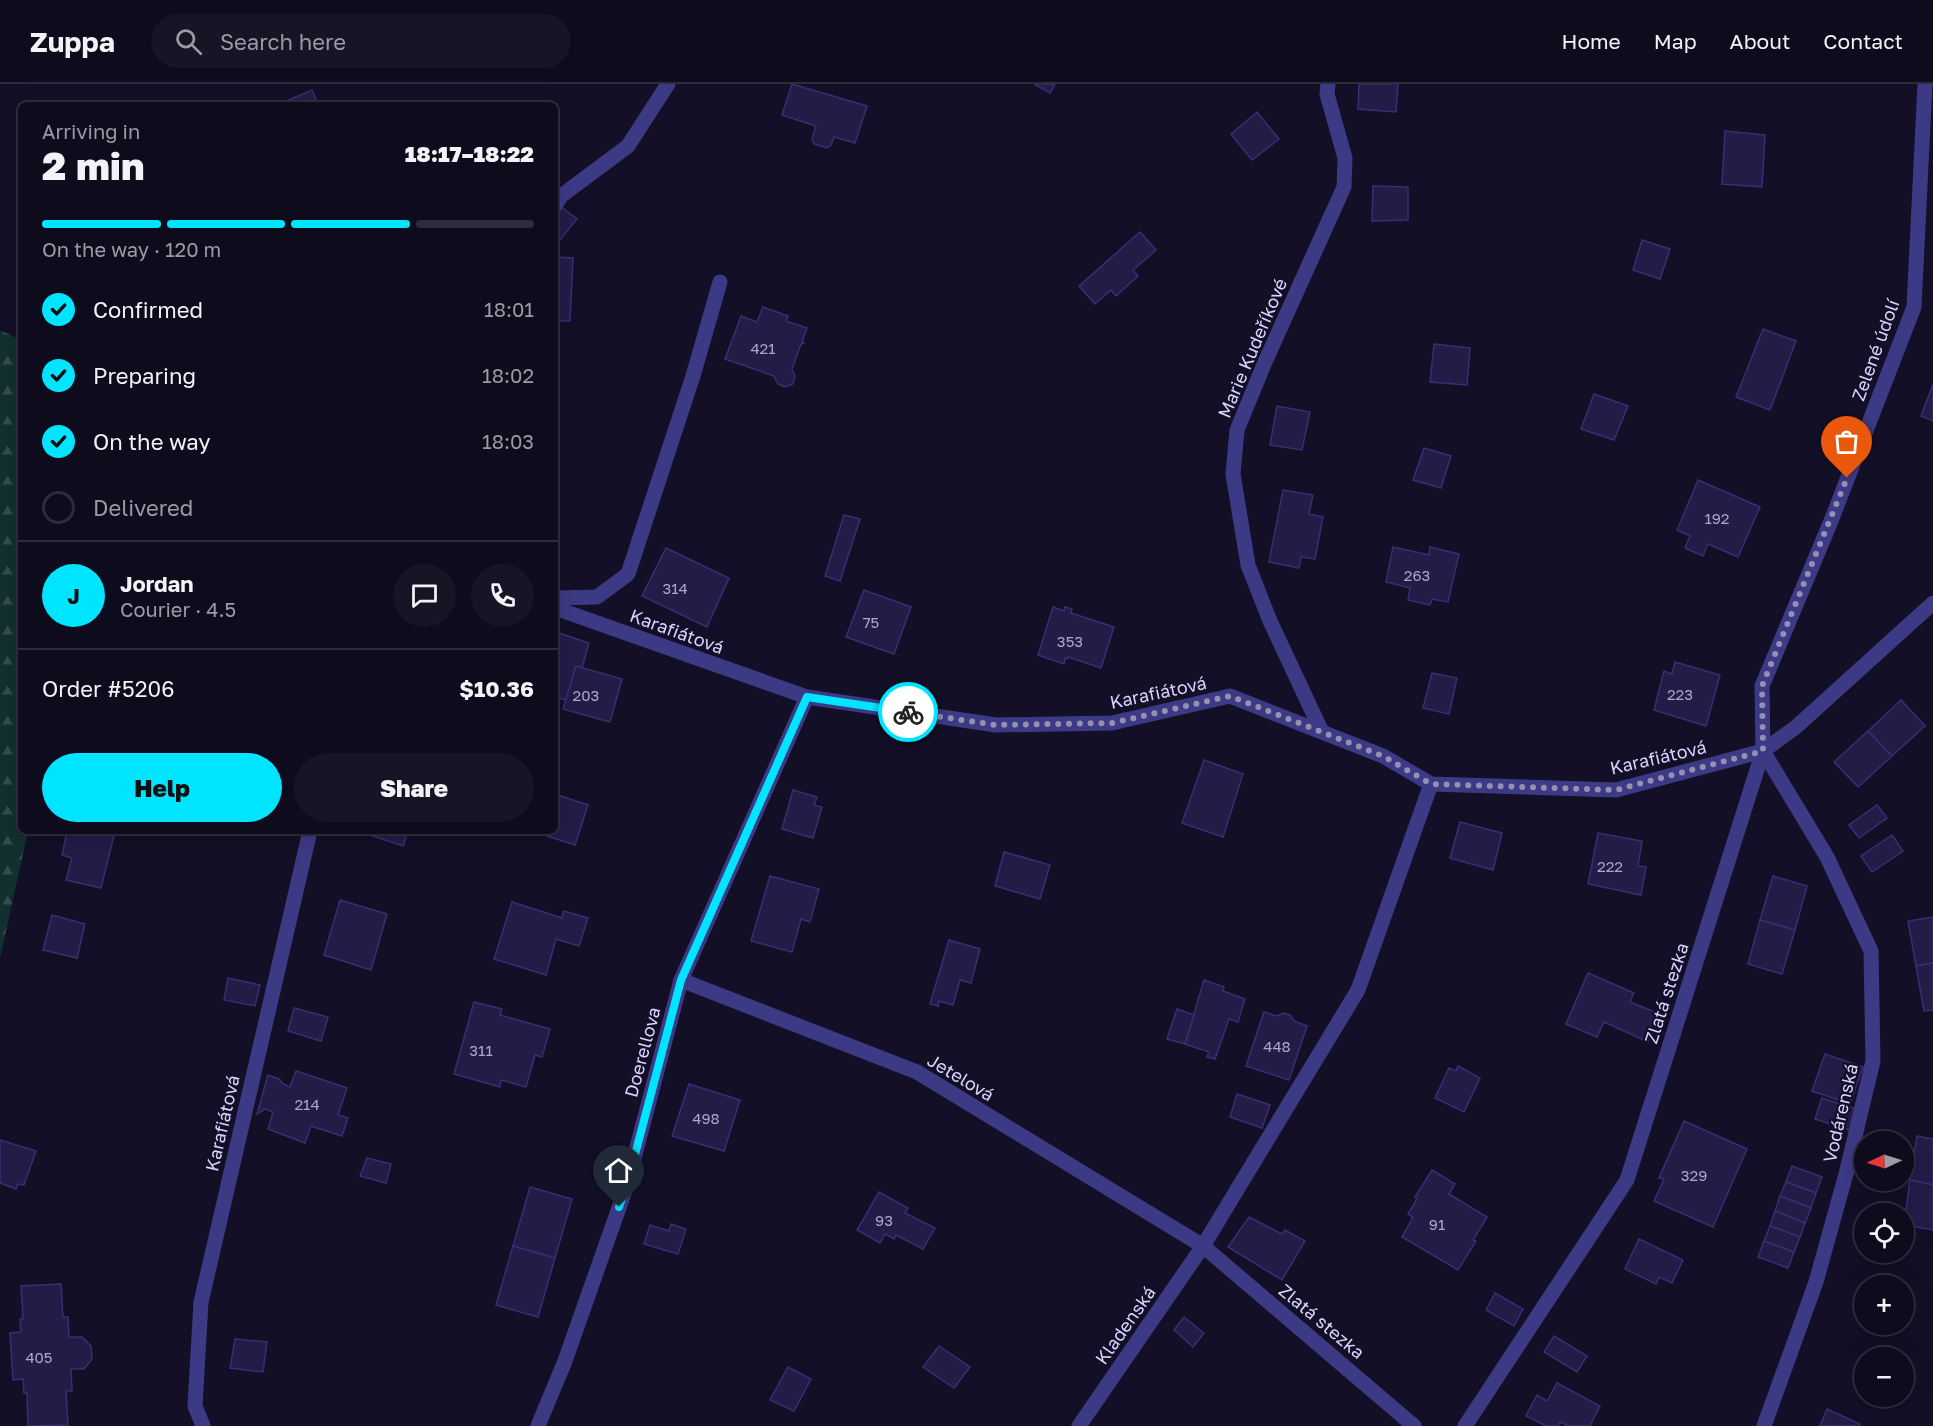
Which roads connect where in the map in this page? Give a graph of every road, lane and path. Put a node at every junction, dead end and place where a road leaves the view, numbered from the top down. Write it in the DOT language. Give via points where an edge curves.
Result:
graph roads {
  1 [pos="668,84"];
  2 [pos="1328,84"];
  3 [pos="1925,84"];
  4 [pos="558,201"];
  5 [pos="720,282"];
  6 [pos="558,598"];
  7 [pos="1933,603"];
  8 [pos="558,609"];
  9 [pos="807,697"];
  10 [pos="1321,730"];
  11 [pos="1763,751"];
  12 [pos="1431,784"];
  13 [pos="309,834"];
  14 [pos="681,980"];
  15 [pos="1203,1246"];
  16 [pos="203,1426"];
  17 [pos="538,1426"];
  18 [pos="1079,1426"];
  19 [pos="1414,1426"];
  20 [pos="1465,1426"];
  21 [pos="1764,1426"];
  1 -- 4 [label="street" via="628,146"];
  2 -- 10 [label="street, Marie Kudeříkové" via="1327,94 1345,158 1344,187 1237,430 1233,474 1248,565"];
  3 -- 11 [label="street, Zelené údolí" via="1914,307 1762,686"];
  5 -- 6 [label="street" via="628,574 597,597"];
  7 -- 11 [label="street" via="1796,727"];
  8 -- 9 [label="street, Karafiátová"];
  9 -- 10 [label="street, Karafiátová" via="996,725 1112,723 1230,696"];
  9 -- 14 [label="street, Doerellova"];
  10 -- 12 [label="street, Karafiátová" via="1383,756"];
  11 -- 12 [label="street, Karafiátová" via="1616,790"];
  11 -- 20 [label="street, Zlatá stezka" via="1627,1180"];
  11 -- 21 [label="street, Vodárenská" via="1827,857 1870,951 1873,1060 1816,1282"];
  12 -- 15 [label="street, Kladenská" via="1358,990"];
  13 -- 16 [label="street, Karafiátová" via="201,1302 195,1406"];
  14 -- 15 [label="street, Jetelová" via="917,1072"];
  14 -- 17 [label="street, Doerellova" via="627,1185 566,1361"];
  15 -- 18 [label="street, Kladenská"];
  15 -- 19 [label="street, Zlatá stezka"];
}
